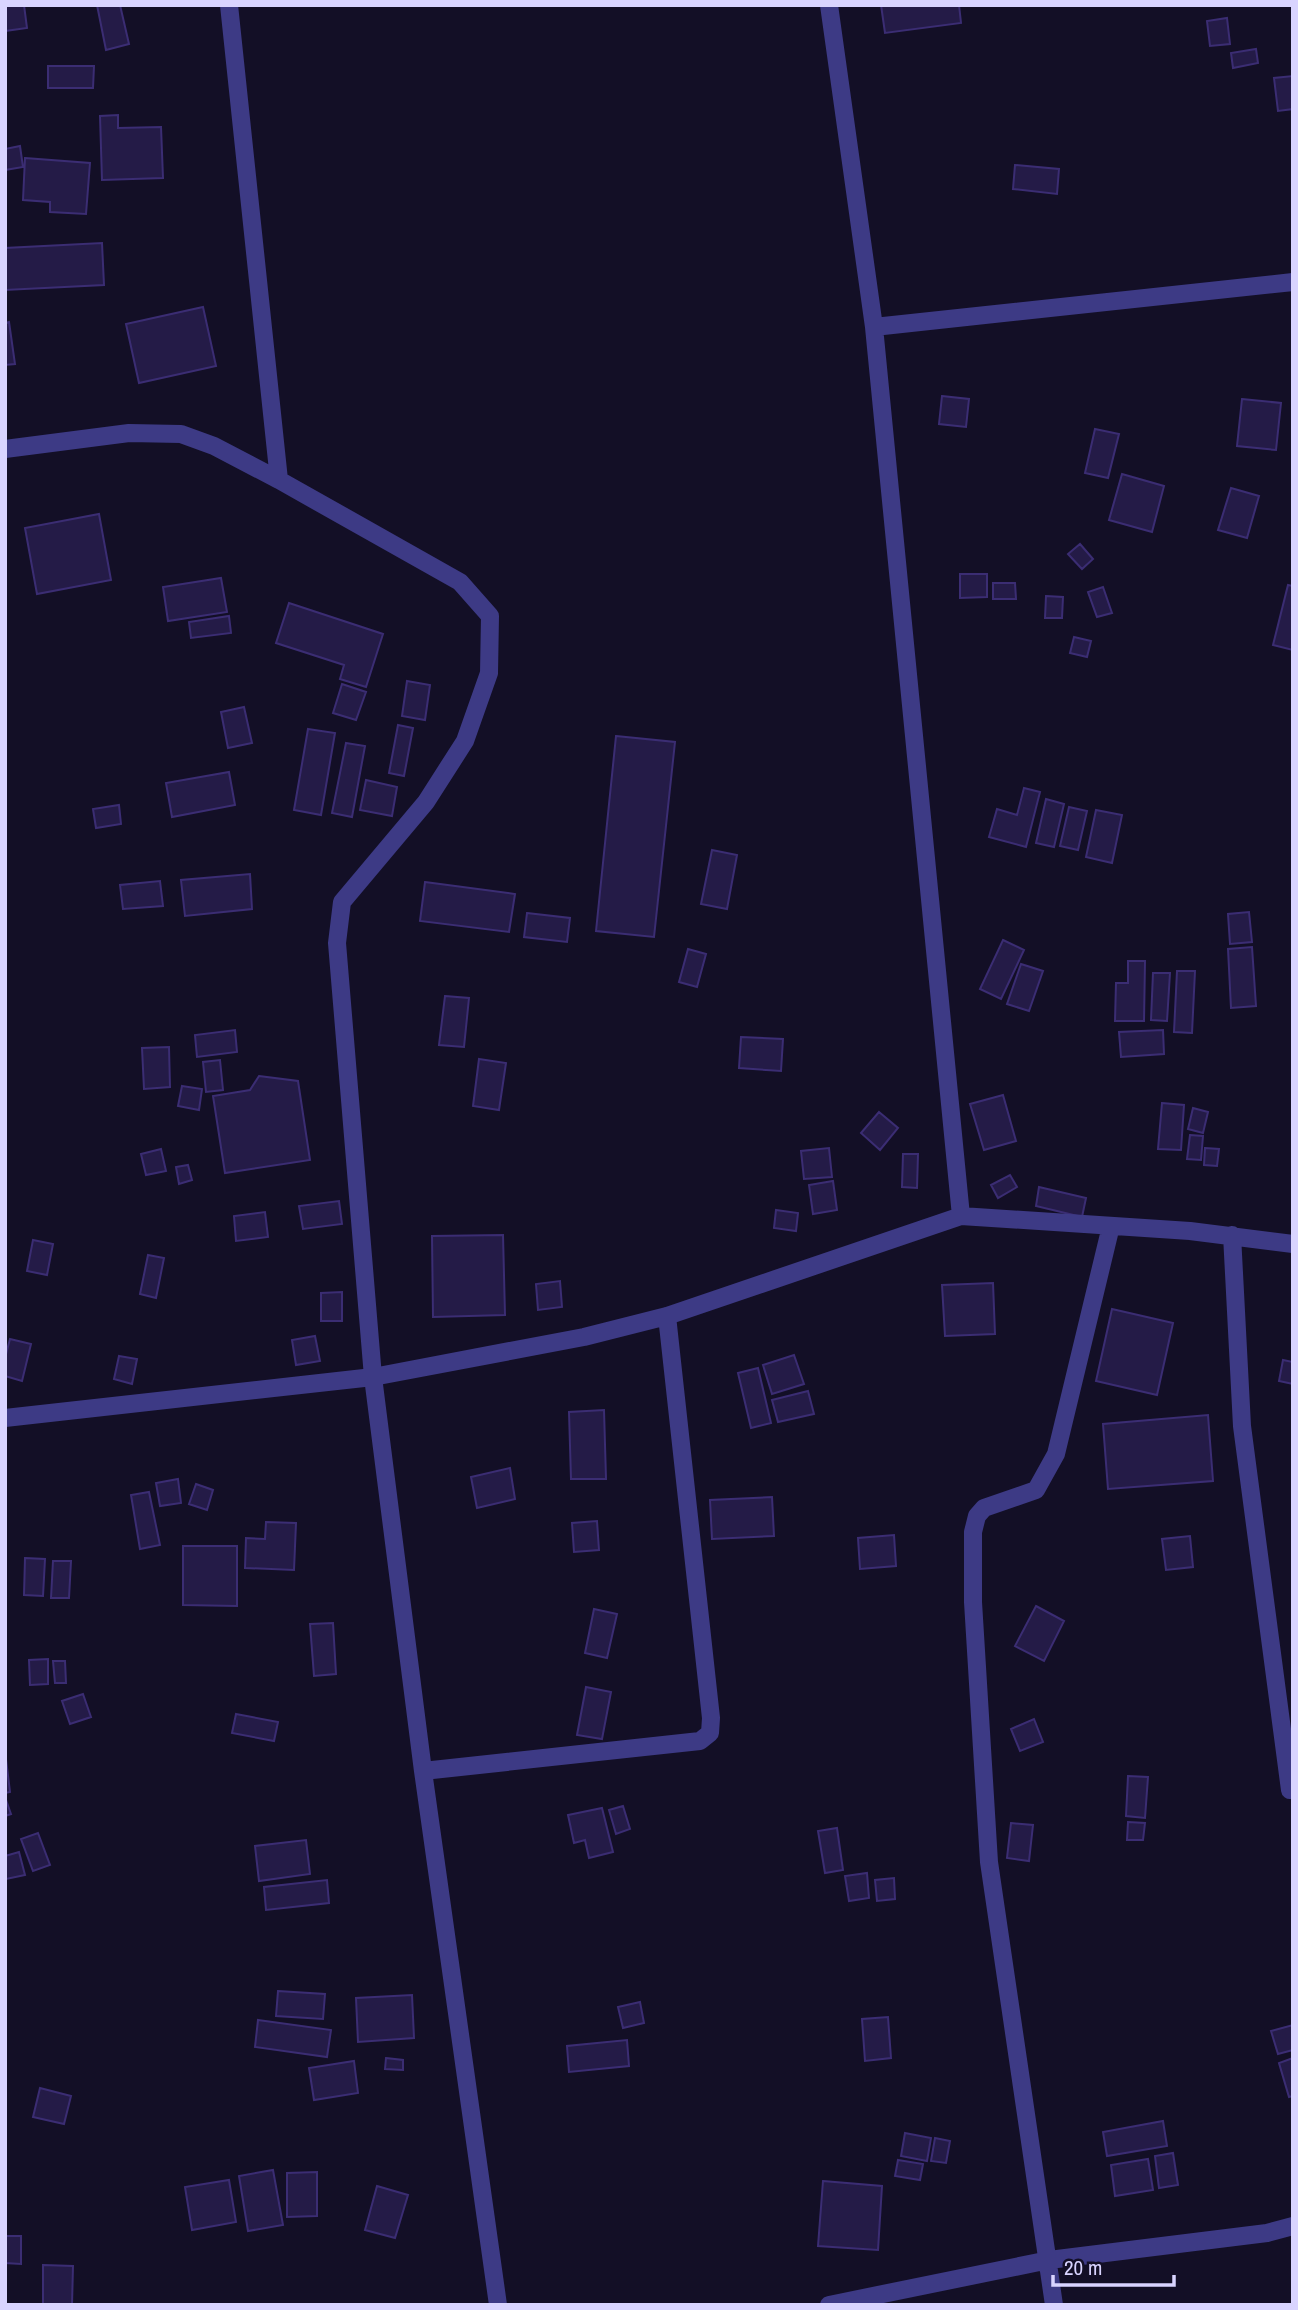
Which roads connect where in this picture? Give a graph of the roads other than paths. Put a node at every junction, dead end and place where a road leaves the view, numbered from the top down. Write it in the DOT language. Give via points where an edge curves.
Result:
graph roads {
  1 [pos="229,5"];
  2 [pos="829,5"];
  3 [pos="1293,282"];
  4 [pos="874,327"];
  5 [pos="5,449"];
  6 [pos="279,480"];
  7 [pos="961,1216"];
  8 [pos="1111,1226"];
  9 [pos="1232,1235"];
  10 [pos="1293,1244"];
  11 [pos="667,1316"];
  12 [pos="373,1377"];
  13 [pos="5,1418"];
  14 [pos="423,1771"];
  15 [pos="1290,1790"];
  16 [pos="1293,2226"];
  17 [pos="1049,2260"];
  18 [pos="498,2305"];
  19 [pos="829,2305"];
  20 [pos="1054,2305"];
  1 -- 6 [label="street"];
  2 -- 4 [label="street"];
  3 -- 4 [label="street"];
  4 -- 7 [label="street"];
  5 -- 6 [label="street" via="129,433 181,435 214,446"];
  6 -- 12 [label="street" via="460,582 490,616 488,673 465,741 426,802 342,902 337,943"];
  7 -- 8 [label="street"];
  7 -- 11 [label="street"];
  8 -- 9 [label="street"];
  8 -- 17 [label="street" via="1056,1454 1036,1490 984,1508 973,1532 989,1862"];
  9 -- 10 [label="street"];
  9 -- 15 [label="street" via="1242,1426"];
  11 -- 12 [label="street" via="584,1337"];
  11 -- 14 [label="street" via="710,1733 700,1741"];
  12 -- 13 [label="street"];
  12 -- 14 [label="street"];
  14 -- 18 [label="street"];
  16 -- 17 [label="street"];
  17 -- 19 [label="street"];
  17 -- 20 [label="street"];
}
